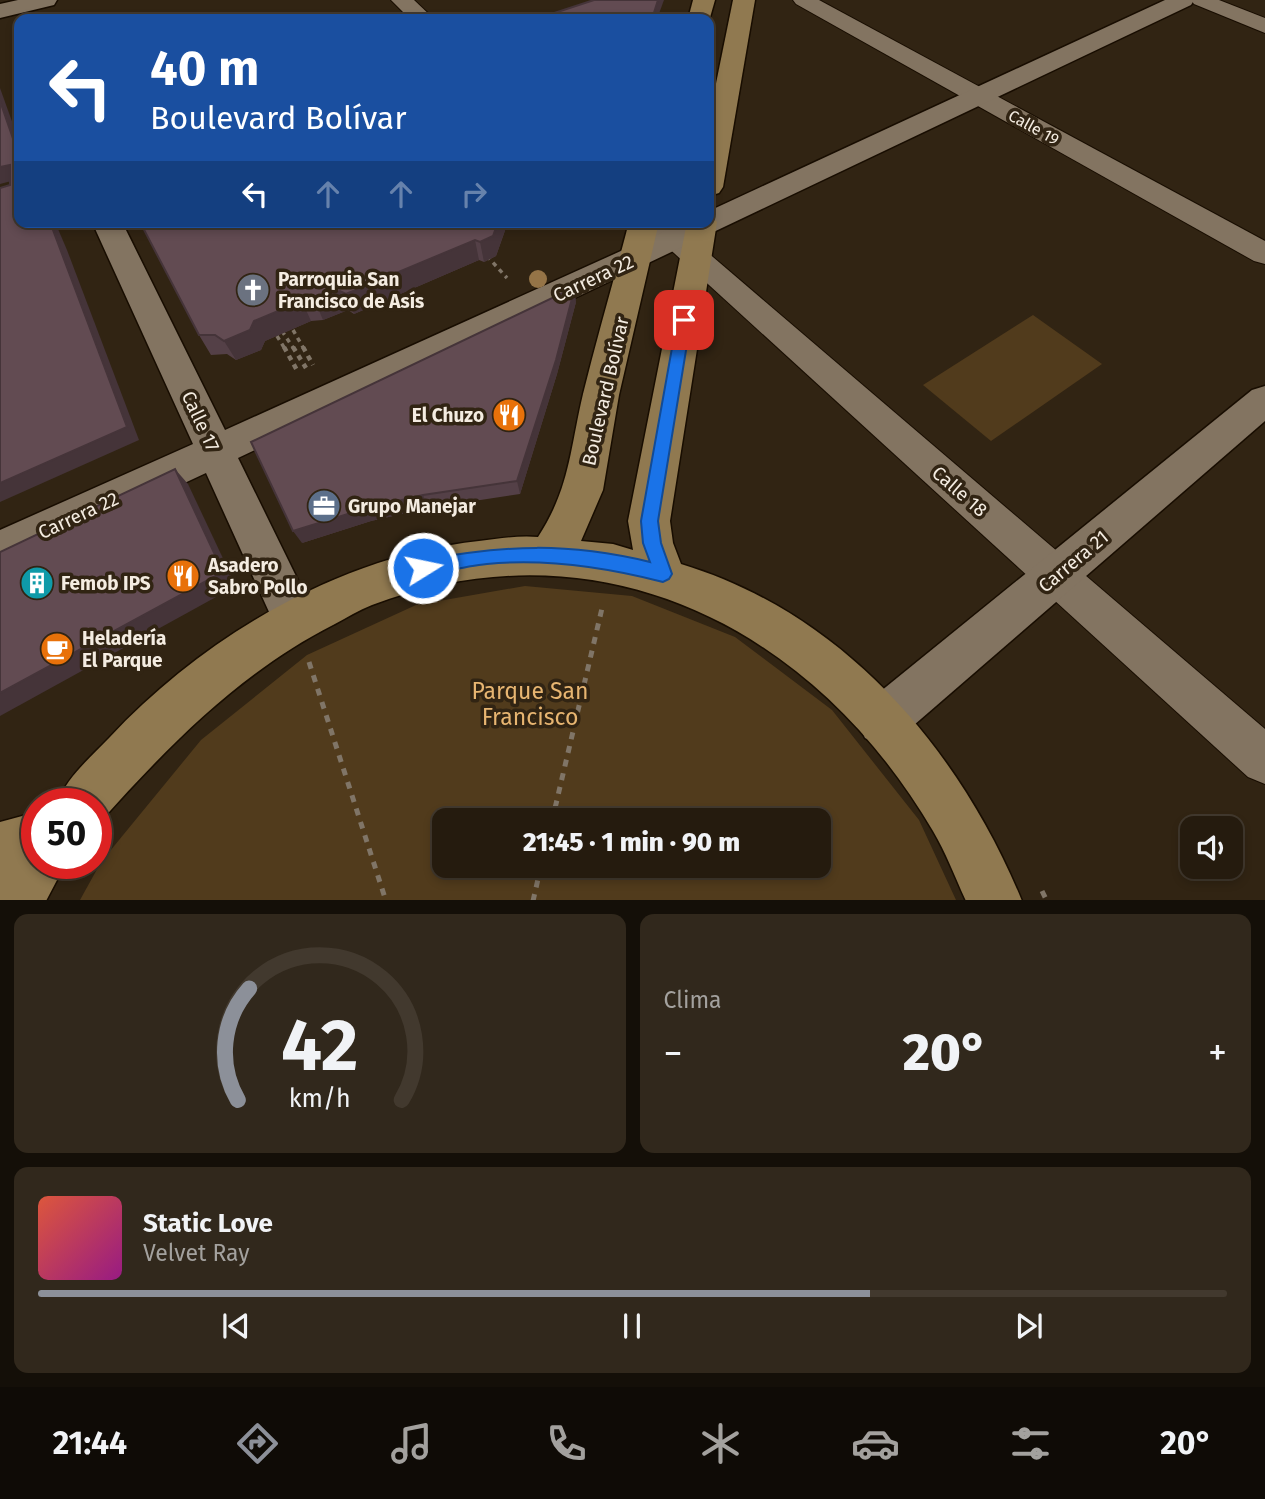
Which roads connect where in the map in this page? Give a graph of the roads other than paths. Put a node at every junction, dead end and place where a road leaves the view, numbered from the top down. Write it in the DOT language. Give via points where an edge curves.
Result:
graph roads {
  1 [pos="46,0"];
  2 [pos="401,0"];
  3 [pos="744,0"];
  4 [pos="803,0"];
  5 [pos="1183,0"];
  6 [pos="1201,0"];
  7 [pos="6,12"];
  8 [pos="417,14"];
  9 [pos="1265,26"];
  10 [pos="976,95"];
  11 [pos="714,160"];
  12 [pos="714,220"];
  13 [pos="110,228"];
  14 [pos="643,228"];
  15 [pos="685,234"];
  16 [pos="1265,254"];
  17 [pos="637,257"];
  18 [pos="1265,400"];
  19 [pos="215,451"];
  20 [pos="0,550"];
  21 [pos="550,554"];
  22 [pos="663,574"];
  23 [pos="1056,575"];
  24 [pos="295,620"];
  25 [pos="882,721"];
  26 [pos="1265,760"];
  27 [pos="96,788"];
  28 [pos="21,843"];
  29 [pos="0,849"];
  30 [pos="28,879"];
  31 [pos="15,900"];
  32 [pos="994,900"];
  1 -- 7 [label="street"];
  2 -- 8 [label="street"];
  3 -- 11 [label="main road"];
  4 -- 10 [label="street, Calle 19"];
  5 -- 10 [label="street, Carrera 22"];
  6 -- 9 [label="street"];
  10 -- 12 [label="street, Carrera 22"];
  10 -- 16 [label="street, Calle 19"];
  13 -- 19 [label="street, Calle 17"];
  14 -- 17 [label="main road, Boulevard Bolívar"];
  15 -- 17 [label="street, Carrera 22"];
  15 -- 22 [label="main road" via="649,521"];
  15 -- 23 [label="street, Calle 18"];
  17 -- 19 [label="street, Carrera 22"];
  17 -- 21 [label="main road, Boulevard Bolívar" via="601,394 583,491"];
  18 -- 23 [label="street, Carrera 21"];
  19 -- 20 [label="street, Carrera 22"];
  19 -- 24 [label="street, Calle 17"];
  21 -- 22 [label="main road" via="613,561"];
  21 -- 24 [label="main road" via="486,556 423,568 359,588"];
  22 -- 25 [label="main road" via="738,606 812,654"];
  23 -- 25 [label="street, Carrera 21"];
  23 -- 26 [label="street, Calle 18"];
  24 -- 27 [label="main road" via="236,656 177,704"];
  25 -- 32 [label="main road" via="950,813"];
  28 -- 29 [label="main road"];
  30 -- 31 [label="main road"];
}
